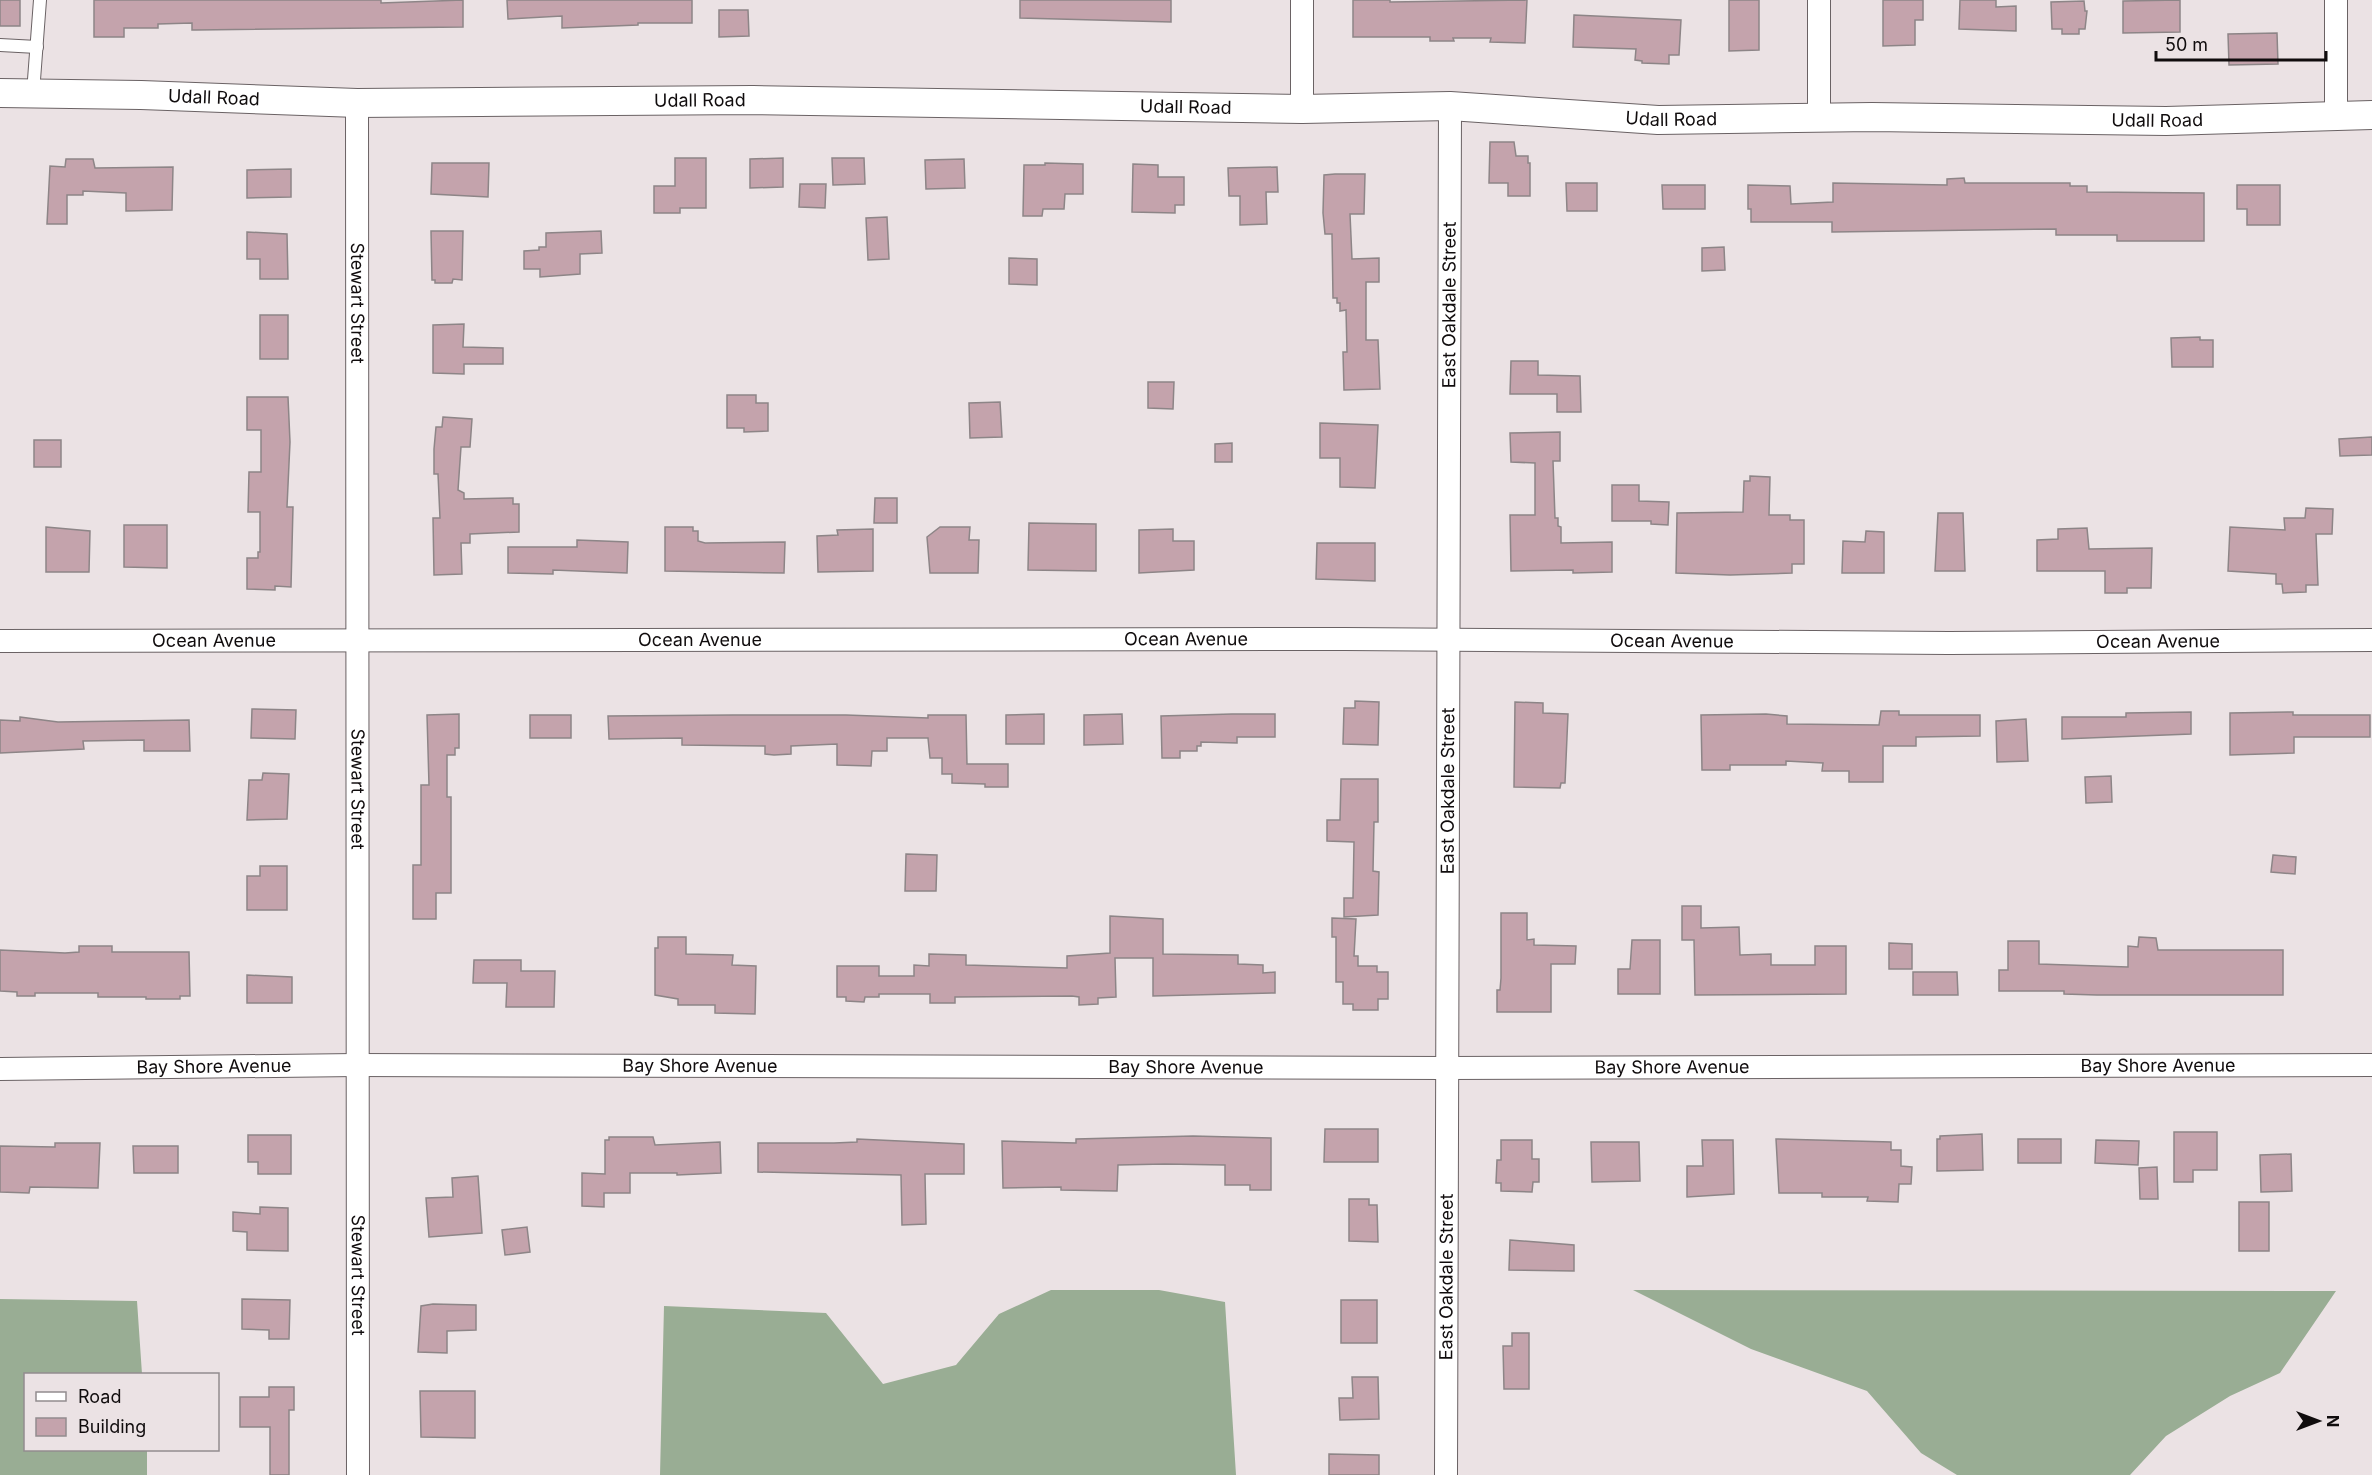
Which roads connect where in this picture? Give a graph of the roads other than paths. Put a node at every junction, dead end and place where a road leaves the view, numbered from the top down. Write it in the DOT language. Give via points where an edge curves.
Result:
graph roads {
  1 [pos="40,0"];
  2 [pos="1302,0"];
  3 [pos="1819,0"];
  4 [pos="2336,0"];
  5 [pos="0,45"];
  6 [pos="37,47"];
  7 [pos="0,93"];
  8 [pos="33,93"];
  9 [pos="357,103"];
  10 [pos="1450,106"];
  11 [pos="1302,109"];
  12 [pos="2336,115"];
  13 [pos="2372,116"];
  14 [pos="1819,117"];
  15 [pos="357,639"];
  16 [pos="2372,640"];
  17 [pos="0,641"];
  18 [pos="1447,641"];
  19 [pos="356,1065"];
  20 [pos="2372,1065"];
  21 [pos="1446,1068"];
  22 [pos="0,1069"];
  23 [pos="358,1475"];
  24 [pos="1446,1475"];
  1 -- 6 [label="lane"];
  2 -- 11 [label="street"];
  3 -- 14 [label="street"];
  4 -- 12 [label="street"];
  5 -- 6 [label="lane"];
  6 -- 8 [label="lane"];
  7 -- 8 [label="street, Udall Road"];
  8 -- 9 [label="street, Udall Road"];
  9 -- 11 [label="street, Udall Road" via="753,100"];
  9 -- 15 [label="street, Stewart Street"];
  10 -- 11 [label="street, Udall Road"];
  10 -- 14 [label="street, Udall Road" via="1658,120"];
  10 -- 18 [label="street, East Oakdale Street"];
  12 -- 13 [label="street, Udall Road"];
  12 -- 14 [label="street, Udall Road" via="2166,121"];
  15 -- 17 [label="street, Ocean Avenue"];
  15 -- 18 [label="street, Ocean Avenue"];
  15 -- 19 [label="street, Stewart Street"];
  16 -- 18 [label="street, Ocean Avenue"];
  18 -- 21 [label="street, East Oakdale Street"];
  19 -- 21 [label="street, Bay Shore Avenue"];
  19 -- 22 [label="street, Bay Shore Avenue"];
  19 -- 23 [label="street, Stewart Street"];
  20 -- 21 [label="street, Bay Shore Avenue"];
  21 -- 24 [label="street, East Oakdale Street"];
}
